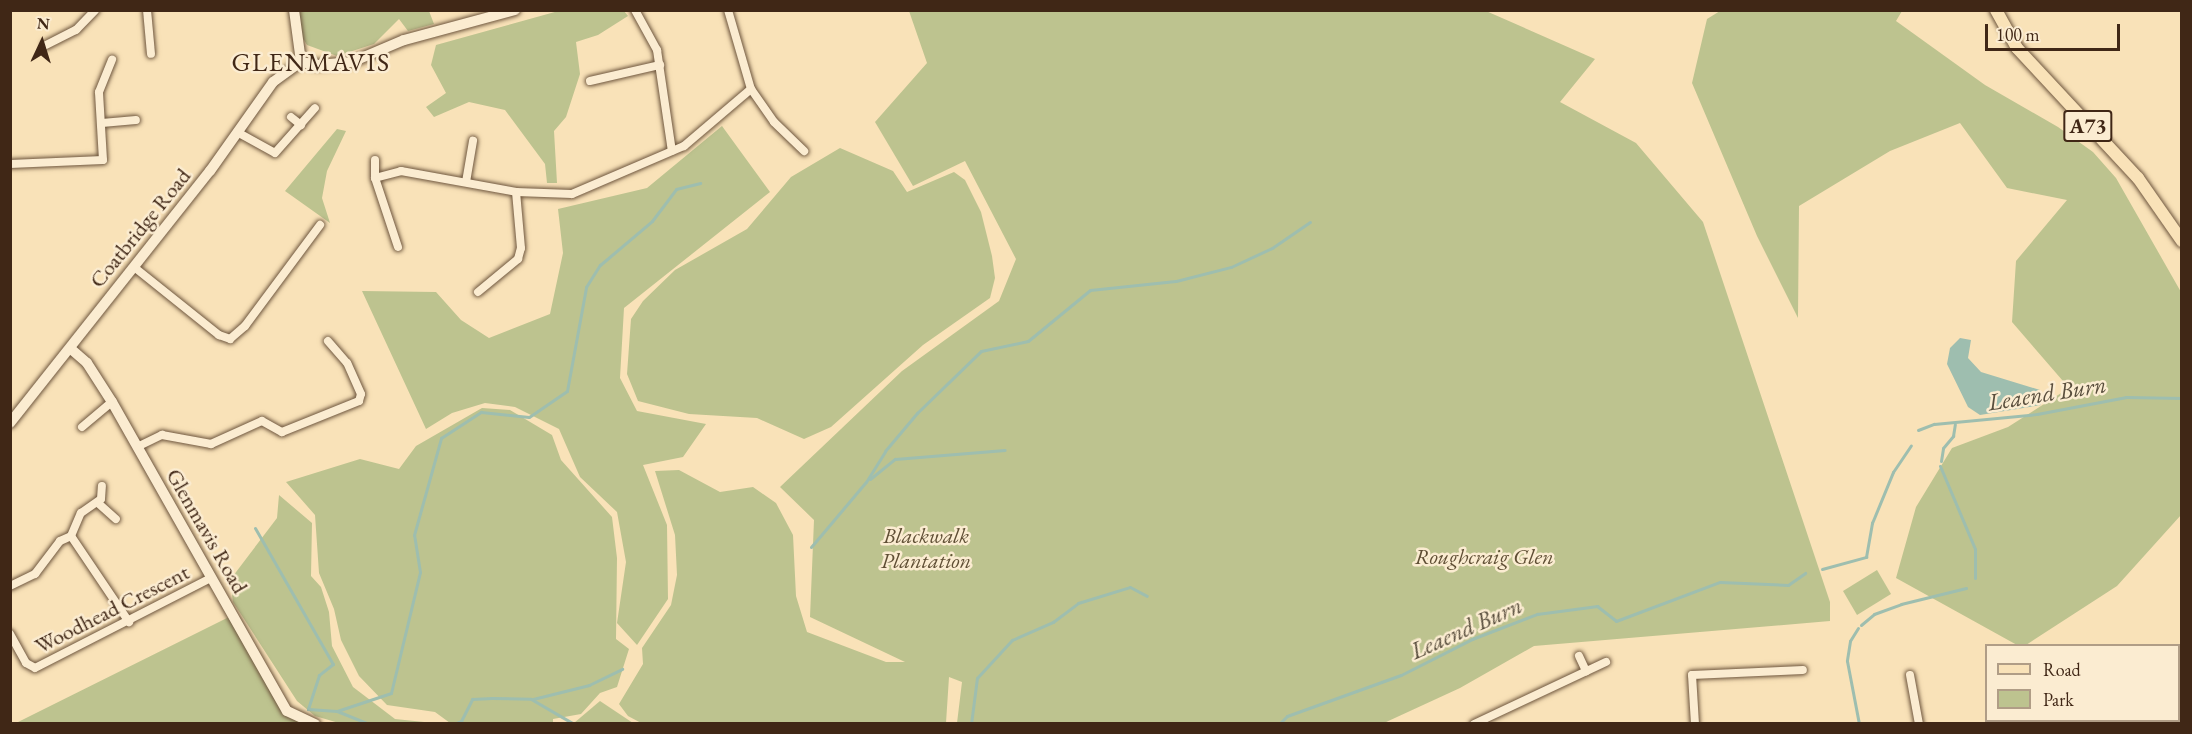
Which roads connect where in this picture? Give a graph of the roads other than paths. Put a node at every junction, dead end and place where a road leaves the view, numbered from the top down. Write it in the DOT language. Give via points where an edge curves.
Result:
graph roads {
  1 [pos="95,10"];
  2 [pos="147,10"];
  3 [pos="294,10"];
  4 [pos="515,10"];
  5 [pos="635,10"];
  6 [pos="728,10"];
  7 [pos="1996,10"];
  8 [pos="46,45"];
  9 [pos="151,54"];
  10 [pos="112,59"];
  11 [pos="301,62"];
  12 [pos="660,66"];
  13 [pos="590,81"];
  14 [pos="751,89"];
  15 [pos="315,108"];
  16 [pos="291,117"];
  17 [pos="136,120"];
  18 [pos="102,123"];
  19 [pos="301,125"];
  20 [pos="237,132"];
  21 [pos="473,141"];
  22 [pos="672,151"];
  23 [pos="804,151"];
  24 [pos="375,159"];
  25 [pos="10,164"];
  26 [pos="375,178"];
  27 [pos="466,182"];
  28 [pos="516,192"];
  29 [pos="320,225"];
  30 [pos="2181,241"];
  31 [pos="398,247"];
  32 [pos="134,267"];
  33 [pos="478,292"];
  34 [pos="328,341"];
  35 [pos="70,349"];
  36 [pos="112,402"];
  37 [pos="10,423"];
  38 [pos="82,427"];
  39 [pos="137,447"];
  40 [pos="102,486"];
  41 [pos="98,503"];
  42 [pos="116,519"];
  43 [pos="71,536"];
  44 [pos="211,578"];
  45 [pos="10,586"];
  46 [pos="129,622"];
  47 [pos="10,634"];
  48 [pos="1579,656"];
  49 [pos="1606,662"];
  50 [pos="1803,670"];
  51 [pos="1586,671"];
  52 [pos="1910,675"];
  53 [pos="315,723"];
  54 [pos="1474,723"];
  55 [pos="1695,723"];
  56 [pos="1919,723"];
  1 -- 8 [label="street" via="76,30"];
  2 -- 9 [label="street"];
  3 -- 11 [label="main road"];
  4 -- 11 [label="main road" via="404,40 351,62"];
  5 -- 12 [label="street" via="657,50"];
  6 -- 14 [label="street"];
  7 -- 30 [label="main road, A73" via="2018,48 2132,171"];
  10 -- 18 [label="street" via="99,92"];
  11 -- 20 [label="main road, Coatbridge Road" via="273,82"];
  12 -- 13 [label="street"];
  12 -- 22 [label="street"];
  14 -- 22 [label="street"];
  14 -- 23 [label="street" via="774,122"];
  15 -- 19 [label="street"];
  16 -- 19 [label="street"];
  17 -- 18 [label="street"];
  18 -- 25 [label="street" via="103,160"];
  19 -- 20 [label="street" via="276,153"];
  20 -- 32 [label="main road, Coatbridge Road"];
  21 -- 27 [label="street"];
  22 -- 28 [label="street" via="572,194"];
  24 -- 26 [label="street"];
  26 -- 27 [label="street" via="401,171"];
  26 -- 31 [label="street"];
  27 -- 28 [label="street"];
  28 -- 33 [label="street" via="521,248 518,259"];
  29 -- 32 [label="street" via="245,326 230,339 219,335"];
  32 -- 35 [label="main road, Coatbridge Road"];
  34 -- 39 [label="street" via="347,363 361,394 359,401 282,432 262,421 211,444 162,435"];
  35 -- 36 [label="main road, Glenmavis Road" via="87,363"];
  35 -- 37 [label="main road, Coatbridge Road"];
  36 -- 38 [label="street"];
  36 -- 39 [label="main road, Glenmavis Road"];
  39 -- 44 [label="main road, Glenmavis Road"];
  40 -- 41 [label="street"];
  41 -- 42 [label="street"];
  41 -- 43 [label="street" via="81,513"];
  43 -- 45 [label="street" via="60,541 35,574"];
  43 -- 46 [label="street"];
  44 -- 46 [label="street, Woodhead Crescent"];
  44 -- 53 [label="main road, Glenmavis Road" via="287,711"];
  46 -- 47 [label="street, Woodhead Crescent" via="35,668 26,663"];
  48 -- 51 [label="street"];
  49 -- 51 [label="street"];
  50 -- 55 [label="street" via="1692,675"];
  51 -- 54 [label="street"];
  52 -- 56 [label="street"];
}
